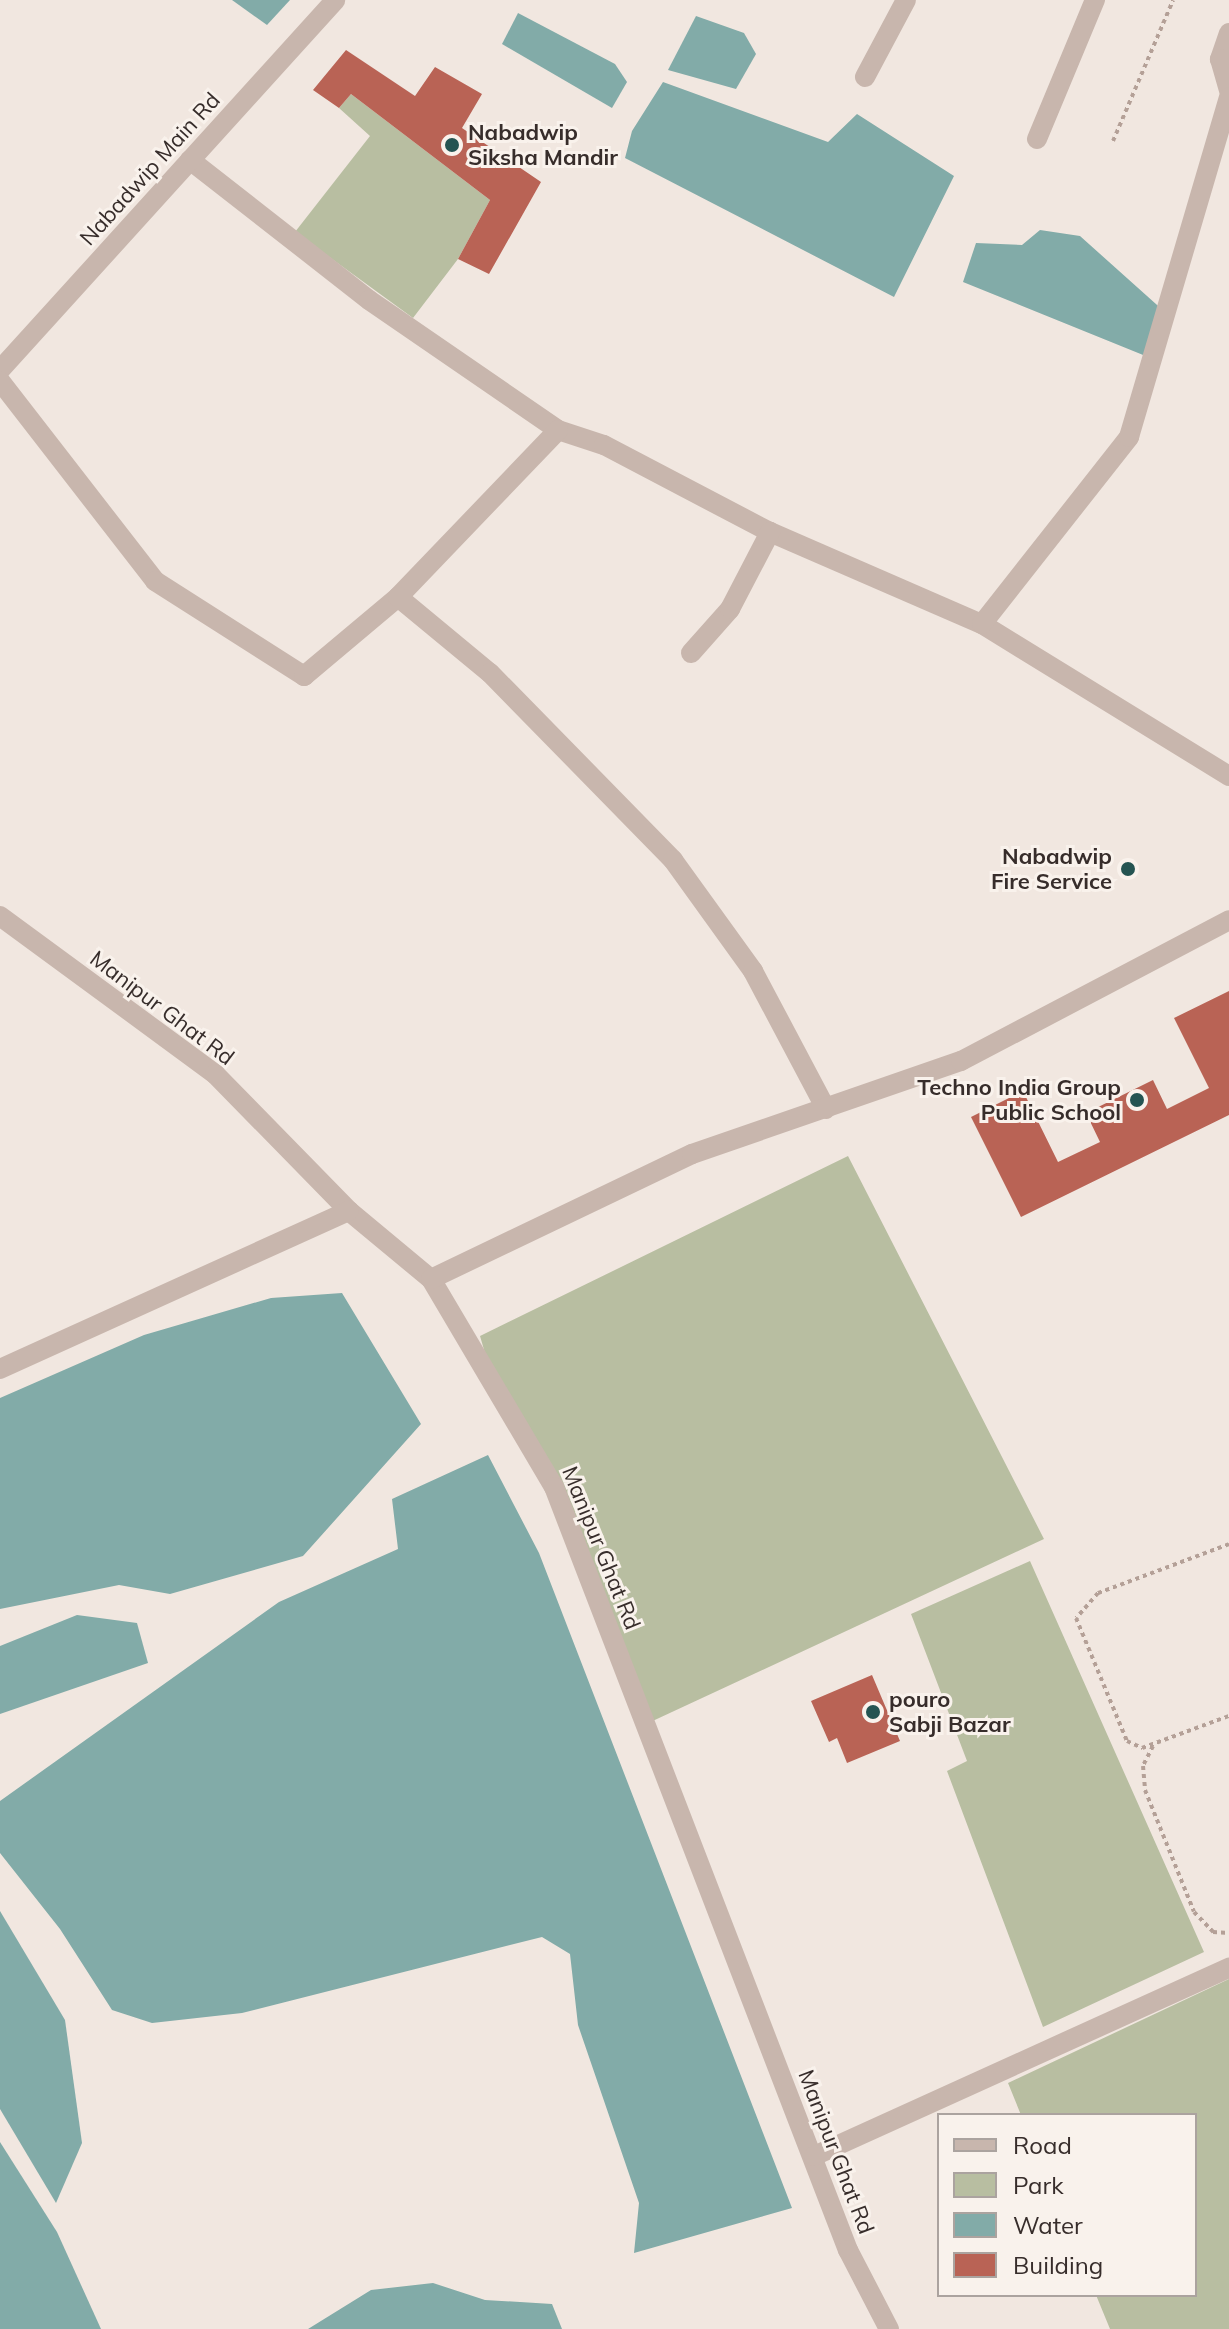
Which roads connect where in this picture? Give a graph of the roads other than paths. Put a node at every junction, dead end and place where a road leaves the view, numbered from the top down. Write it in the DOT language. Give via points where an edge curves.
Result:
graph roads {
  1 [pos="335,0"];
  2 [pos="906,0"];
  3 [pos="1095,0"];
  4 [pos="1229,33"];
  5 [pos="865,77"];
  6 [pos="1229,94"];
  7 [pos="1037,139"];
  8 [pos="190,160"];
  9 [pos="0,370"];
  10 [pos="0,381"];
  11 [pos="558,430"];
  12 [pos="770,532"];
  13 [pos="398,597"];
  14 [pos="982,624"];
  15 [pos="691,653"];
  16 [pos="1229,776"];
  17 [pos="0,916"];
  18 [pos="1229,920"];
  19 [pos="826,1109"];
  20 [pos="349,1211"];
  21 [pos="431,1279"];
  22 [pos="0,1369"];
  23 [pos="1229,1968"];
  24 [pos="814,2156"];
  25 [pos="889,2329"];
  1 -- 8 [label="street, Nabadwip Main Rd"];
  2 -- 5 [label="street"];
  3 -- 7 [label="street"];
  4 -- 6 [label="street" via="1220,59"];
  6 -- 14 [label="street" via="1129,437"];
  8 -- 9 [label="street, Nabadwip Main Rd"];
  8 -- 11 [label="street" via="369,300"];
  10 -- 13 [label="street" via="155,581 304,676"];
  11 -- 12 [label="street" via="604,445"];
  11 -- 13 [label="street"];
  12 -- 14 [label="street"];
  12 -- 15 [label="street" via="730,609"];
  13 -- 19 [label="street" via="490,673 673,860 753,971"];
  14 -- 16 [label="street"];
  17 -- 20 [label="street, Manipur Ghat Rd" via="215,1074"];
  18 -- 19 [label="street" via="961,1061"];
  19 -- 21 [label="street" via="692,1154"];
  20 -- 21 [label="street, Manipur Ghat Rd"];
  20 -- 22 [label="street"];
  21 -- 24 [label="street, Manipur Ghat Rd" via="554,1487"];
  23 -- 24 [label="street"];
  24 -- 25 [label="street, Manipur Ghat Rd" via="848,2250"];
}
